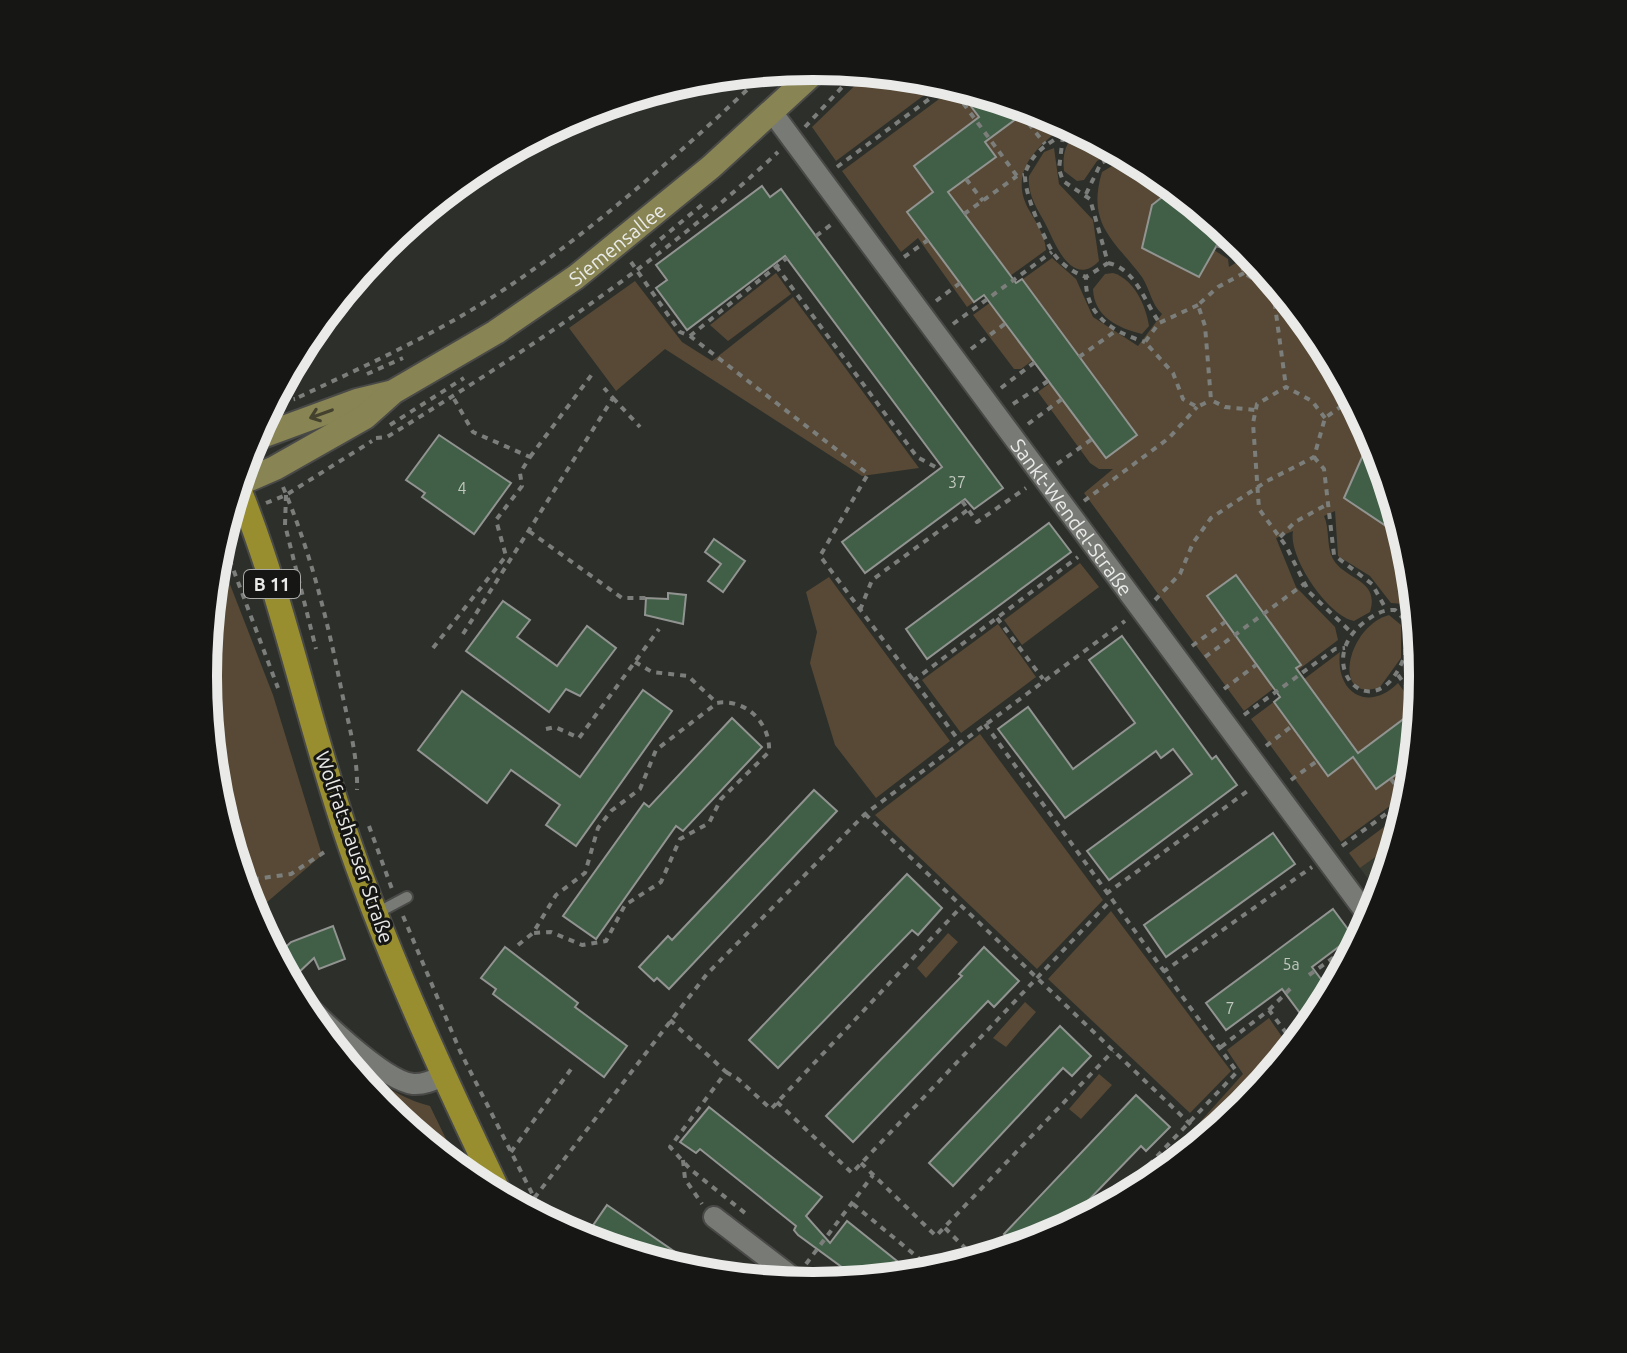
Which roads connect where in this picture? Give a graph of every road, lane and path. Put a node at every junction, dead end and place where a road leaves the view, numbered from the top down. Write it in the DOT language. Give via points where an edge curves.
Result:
graph roads {
  1 [pos="806,80"];
  2 [pos="848,81"];
  3 [pos="753,83"];
  4 [pos="938,93"];
  5 [pos="960,98"];
  6 [pos="772,112"];
  7 [pos="1025,119"];
  8 [pos="1063,136"];
  9 [pos="793,139"];
  10 [pos="1045,144"];
  11 [pos="1110,159"];
  12 [pos="836,167"];
  13 [pos="1024,175"];
  14 [pos="1017,176"];
  15 [pos="966,179"];
  16 [pos="1086,194"];
  17 [pos="983,201"];
  18 [pos="964,214"];
  19 [pos="832,224"];
  20 [pos="816,236"];
  21 [pos="928,240"];
  22 [pos="1216,245"];
  23 [pos="1229,249"];
  24 [pos="1052,252"];
  25 [pos="903,257"];
  26 [pos="787,258"];
  27 [pos="1240,261"];
  28 [pos="631,262"];
  29 [pos="1108,263"];
  30 [pos="776,266"];
  31 [pos="636,270"];
  32 [pos="1244,273"];
  33 [pos="1086,277"];
  34 [pos="960,283"];
  35 [pos="1264,285"];
  36 [pos="1274,297"];
  37 [pos="936,301"];
  38 [pos="1198,305"];
  39 [pos="1006,323"];
  40 [pos="1159,323"];
  41 [pos="953,324"];
  42 [pos="1117,330"];
  43 [pos="690,336"];
  44 [pos="1145,342"];
  45 [pos="971,349"];
  46 [pos="416,351"];
  47 [pos="1079,357"];
  48 [pos="1035,362"];
  49 [pos="593,373"];
  50 [pos="361,377"];
  51 [pos="1048,381"];
  52 [pos="1286,387"];
  53 [pos="337,388"];
  54 [pos="604,388"];
  55 [pos="1001,388"];
  56 [pos="393,392"];
  57 [pos="453,397"];
  58 [pos="613,398"];
  59 [pos="294,399"];
  60 [pos="1062,399"];
  61 [pos="1211,400"];
  62 [pos="285,401"];
  63 [pos="1343,403"];
  64 [pos="1013,404"];
  65 [pos="1197,407"];
  66 [pos="1255,410"];
  67 [pos="1325,418"];
  68 [pos="1028,424"];
  69 [pos="640,427"];
  70 [pos="269,433"];
  71 [pos="1092,439"];
  72 [pos="530,457"];
  73 [pos="1314,457"];
  74 [pos="1057,464"];
  75 [pos="939,469"];
  76 [pos="251,478"];
  77 [pos="1029,486"];
  78 [pos="1258,487"];
  79 [pos="286,495"];
  80 [pos="962,501"];
  81 [pos="1084,501"];
  82 [pos="244,502"];
  83 [pos="1326,505"];
  84 [pos="969,509"];
  85 [pos="529,531"];
  86 [pos="1280,537"];
  87 [pos="1080,556"];
  88 [pos="1304,584"];
  89 [pos="646,598"];
  90 [pos="1386,609"];
  91 [pos="860,610"];
  92 [pos="1140,610"];
  93 [pos="1406,612"];
  94 [pos="1402,614"];
  95 [pos="997,618"];
  96 [pos="1225,622"];
  97 [pos="659,629"];
  98 [pos="463,634"];
  99 [pos="1353,634"];
  100 [pos="1192,646"];
  101 [pos="433,648"];
  102 [pos="1345,648"];
  103 [pos="1409,653"];
  104 [pos="1405,655"];
  105 [pos="1205,657"];
  106 [pos="320,662"];
  107 [pos="635,662"];
  108 [pos="1256,665"];
  109 [pos="1398,675"];
  110 [pos="1043,679"];
  111 [pos="913,681"];
  112 [pos="1224,689"];
  113 [pos="1410,691"];
  114 [pos="717,703"];
  115 [pos="1244,716"];
  116 [pos="985,724"];
  117 [pos="1292,726"];
  118 [pos="546,729"];
  119 [pos="960,743"];
  120 [pos="1266,746"];
  121 [pos="1317,761"];
  122 [pos="347,769"];
  123 [pos="1266,778"];
  124 [pos="1391,779"];
  125 [pos="1291,780"];
  126 [pos="357,790"];
  127 [pos="1399,790"];
  128 [pos="360,801"];
  129 [pos="1396,806"];
  130 [pos="865,814"];
  131 [pos="368,824"];
  132 [pos="350,846"];
  133 [pos="1325,858"];
  134 [pos="253,879"];
  135 [pos="1106,894"];
  136 [pos="402,899"];
  137 [pos="1110,901"];
  138 [pos="962,906"];
  139 [pos="1363,909"];
  140 [pos="375,914"];
  141 [pos="533,933"];
  142 [pos="518,945"];
  143 [pos="1343,951"];
  144 [pos="1163,972"];
  145 [pos="1309,975"];
  146 [pos="1036,978"];
  147 [pos="1291,988"];
  148 [pos="1269,1010"];
  149 [pos="670,1020"];
  150 [pos="329,1024"];
  151 [pos="1289,1037"];
  152 [pos="1221,1047"];
  153 [pos="1113,1051"];
  154 [pos="574,1065"];
  155 [pos="726,1072"];
  156 [pos="443,1076"];
  157 [pos="777,1102"];
  158 [pos="1188,1122"];
  159 [pos="1199,1132"];
  160 [pos="511,1152"];
  161 [pos="683,1160"];
  162 [pos="861,1163"];
  163 [pos="873,1175"];
  164 [pos="1136,1177"];
  165 [pos="492,1178"];
  166 [pos="535,1197"];
  167 [pos="852,1204"];
  168 [pos="539,1205"];
  169 [pos="748,1216"];
  170 [pos="714,1217"];
  171 [pos="945,1228"];
  172 [pos="970,1253"];
  173 [pos="796,1254"];
  174 [pos="924,1263"];
  175 [pos="797,1273"];
  176 [pos="801,1273"];
  177 [pos="804,1273"];
  1 -- 6 [label="main road, Siemensallee"];
  2 -- 9 [label="path"];
  3 -- 59 [label="path" via="597,219 469,312"];
  4 -- 12 [label="path"];
  5 -- 14 [label="path"];
  6 -- 9 [label="street, Sankt-Wendel-Straße"];
  6 -- 56 [label="main road, Siemensallee" via="601,259 496,332"];
  7 -- 10 [label="path"];
  8 -- 10 [label="path"];
  8 -- 16 [label="path" via="1063,181"];
  9 -- 31 [label="path"];
  9 -- 92 [label="street, Sankt-Wendel-Straße"];
  10 -- 13 [label="path"];
  11 -- 16 [label="path" via="1101,163"];
  13 -- 14 [label="path"];
  13 -- 24 [label="path"];
  14 -- 17 [label="path"];
  15 -- 17 [label="path"];
  16 -- 29 [label="path"];
  17 -- 18 [label="path"];
  19 -- 20 [label="path"];
  21 -- 25 [label="path"];
  22 -- 23 [label="path"];
  24 -- 33 [label="path"];
  24 -- 41 [label="path"];
  26 -- 30 [label="path"];
  27 -- 32 [label="path"];
  28 -- 31 [label="path"];
  29 -- 33 [label="path"];
  29 -- 40 [label="path" via="1135,280"];
  30 -- 43 [label="path"];
  30 -- 75 [label="path" via="917,457"];
  31 -- 43 [label="path" via="680,332"];
  31 -- 57 [label="path"];
  32 -- 35 [label="path"];
  32 -- 38 [label="path"];
  33 -- 42 [label="path" via="1093,310"];
  34 -- 37 [label="path"];
  36 -- 52 [label="path"];
  38 -- 40 [label="path"];
  38 -- 61 [label="path" via="1205,326"];
  39 -- 45 [label="path"];
  40 -- 44 [label="path"];
  42 -- 44 [label="path"];
  42 -- 47 [label="path"];
  43 -- 91 [label="path" via="868,474 820,556"];
  44 -- 65 [label="path" via="1173,373 1183,399"];
  46 -- 50 [label="path"];
  48 -- 55 [label="path"];
  49 -- 72 [label="path"];
  51 -- 64 [label="path"];
  52 -- 66 [label="path"];
  52 -- 67 [label="path" via="1312,401"];
  53 -- 59 [label="path"];
  54 -- 58 [label="path"];
  56 -- 70 [label="main road, Siemensallee, one-way"];
  56 -- 76 [label="main road, Siemensallee" via="365,417"];
  57 -- 72 [label="path" via="473,432"];
  57 -- 79 [label="path"];
  58 -- 69 [label="path"];
  58 -- 85 [label="path"];
  59 -- 62 [label="path"];
  60 -- 68 [label="path"];
  61 -- 65 [label="path"];
  61 -- 66 [label="path"];
  63 -- 67 [label="path"];
  65 -- 81 [label="path" via="1169,438"];
  66 -- 78 [label="path"];
  67 -- 73 [label="path"];
  71 -- 74 [label="path"];
  72 -- 101 [label="path" via="520,473 522,486 496,520 506,556"];
  73 -- 78 [label="path"];
  73 -- 83 [label="path" via="1324,469"];
  77 -- 84 [label="path" via="977,522"];
  78 -- 86 [label="path" via="1259,509"];
  78 -- 92 [label="path" via="1211,518 1180,574"];
  79 -- 106 [label="path" via="285,525"];
  79 -- 126 [label="path" via="309,550 334,652"];
  80 -- 84 [label="path"];
  82 -- 132 [label="main road, Wolfratshauser Straße / B 11"];
  83 -- 86 [label="path"];
  83 -- 90 [label="path" via="1334,555 1372,584"];
  84 -- 91 [label="path" via="872,580"];
  85 -- 89 [label="path" via="622,598"];
  85 -- 98 [label="path"];
  86 -- 88 [label="path"];
  87 -- 95 [label="path"];
  88 -- 99 [label="path"];
  88 -- 105 [label="path"];
  90 -- 94 [label="path"];
  90 -- 99 [label="path"];
  91 -- 111 [label="path"];
  92 -- 110 [label="path"];
  92 -- 123 [label="street, Sankt-Wendel-Straße"];
  93 -- 94 [label="path"];
  94 -- 104 [label="path"];
  95 -- 110 [label="path"];
  95 -- 111 [label="path"];
  96 -- 100 [label="path"];
  97 -- 107 [label="path"];
  99 -- 102 [label="path"];
  102 -- 109 [label="path" via="1344,672 1357,690 1379,691"];
  102 -- 115 [label="path" via="1335,649"];
  103 -- 104 [label="path"];
  104 -- 109 [label="path"];
  107 -- 114 [label="path" via="652,672 688,676"];
  107 -- 118 [label="path" via="579,738 555,727"];
  108 -- 112 [label="path"];
  109 -- 113 [label="path"];
  110 -- 116 [label="path"];
  111 -- 119 [label="path"];
  114 -- 141 [label="path" via="656,750 640,789 598,828 585,873 556,895"];
  114 -- 141 [label="path" via="737,702 748,708 765,732 769,752 721,799 709,823 680,839 661,882 625,905 606,941 582,945 551,932"];
  116 -- 119 [label="path"];
  116 -- 135 [label="path"];
  117 -- 120 [label="path"];
  119 -- 130 [label="path"];
  121 -- 125 [label="path"];
  122 -- 126 [label="path"];
  123 -- 133 [label="street, Sankt-Wendel-Straße"];
  123 -- 135 [label="path"];
  124 -- 127 [label="path"];
  126 -- 128 [label="path"];
  129 -- 133 [label="path"];
  130 -- 138 [label="path"];
  130 -- 149 [label="path" via="707,974"];
  131 -- 136 [label="path"];
  132 -- 134 [label="path" via="332,847 291,874"];
  132 -- 140 [label="main road, Wolfratshauser Straße / B 11"];
  133 -- 139 [label="street, Sankt-Wendel-Straße"];
  133 -- 144 [label="path"];
  135 -- 137 [label="path"];
  136 -- 140 [label="lane"];
  136 -- 160 [label="path" via="460,1051"];
  137 -- 144 [label="path"];
  137 -- 146 [label="path"];
  138 -- 146 [label="path"];
  138 -- 157 [label="path"];
  140 -- 156 [label="main road, Wolfratshauser Straße / B 11"];
  141 -- 142 [label="path"];
  143 -- 145 [label="path"];
  144 -- 152 [label="path"];
  146 -- 153 [label="path"];
  146 -- 162 [label="path"];
  147 -- 148 [label="path"];
  148 -- 151 [label="path"];
  148 -- 152 [label="path"];
  149 -- 155 [label="path"];
  149 -- 166 [label="path"];
  150 -- 156 [label="street" via="392,1076 412,1084"];
  152 -- 158 [label="path" via="1237,1072"];
  153 -- 158 [label="path"];
  153 -- 171 [label="path"];
  154 -- 160 [label="path"];
  155 -- 157 [label="path" via="771,1109"];
  155 -- 161 [label="path" via="670,1147"];
  156 -- 165 [label="main road, Wolfratshauser Straße / B 11"];
  157 -- 162 [label="path" via="852,1173"];
  158 -- 159 [label="path"];
  158 -- 164 [label="path"];
  160 -- 166 [label="path"];
  161 -- 169 [label="path"];
  161 -- 170 [label="path" via="685,1179"];
  162 -- 163 [label="path"];
  163 -- 167 [label="path"];
  163 -- 171 [label="path" via="936,1236"];
  166 -- 168 [label="path"];
  167 -- 174 [label="path"];
  167 -- 177 [label="path"];
  170 -- 175 [label="street"];
  171 -- 172 [label="path"];
  173 -- 176 [label="path"];
}
